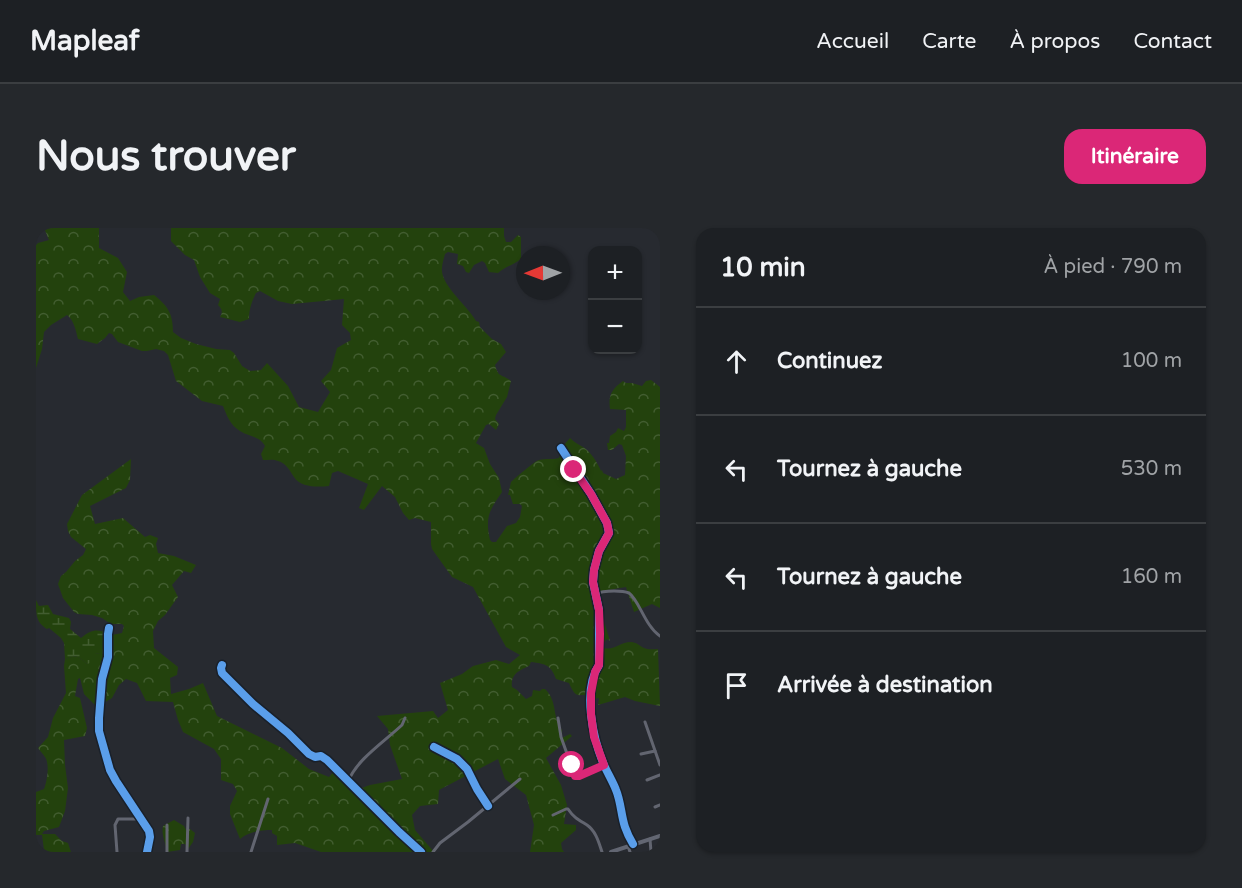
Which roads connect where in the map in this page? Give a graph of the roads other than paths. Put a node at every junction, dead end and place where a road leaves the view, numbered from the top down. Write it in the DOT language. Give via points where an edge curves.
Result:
graph roads {
  1 [pos="561,448"];
  2 [pos="595,594"];
  3 [pos="109,628"];
  4 [pos="660,636"];
  5 [pos="222,665"];
  6 [pos="405,718"];
  7 [pos="558,718"];
  8 [pos="645,722"];
  9 [pos="434,747"];
  10 [pos="655,751"];
  11 [pos="641,754"];
  12 [pos="604,765"];
  13 [pos="660,765"];
  14 [pos="660,775"];
  15 [pos="520,779"];
  16 [pos="647,780"];
  17 [pos="348,782"];
  18 [pos="268,799"];
  19 [pos="660,805"];
  20 [pos="488,806"];
  21 [pos="655,807"];
  22 [pos="553,815"];
  23 [pos="188,818"];
  24 [pos="142,819"];
  25 [pos="167,825"];
  26 [pos="660,836"];
  27 [pos="650,839"];
  28 [pos="631,845"];
  29 [pos="117,852"];
  30 [pos="147,852"];
  31 [pos="167,852"];
  32 [pos="187,852"];
  33 [pos="251,852"];
  34 [pos="421,852"];
  35 [pos="433,852"];
  36 [pos="602,852"];
  37 [pos="610,852"];
  38 [pos="630,852"];
  39 [pos="651,852"];
  1 -- 2 [label="street" via="607,523 609,533 594,570"];
  2 -- 4 [label="street" via="631,594"];
  2 -- 12 [label="street" via="599,610 599,665 591,693 591,714"];
  3 -- 24 [label="street" via="99,731 110,770"];
  5 -- 17 [label="street" via="222,673 253,704 309,754 327,760"];
  6 -- 17 [label="street" via="351,773"];
  7 -- 12 [label="street" via="575,776"];
  8 -- 10 [label="street"];
  9 -- 20 [label="street" via="468,769"];
  10 -- 11 [label="street"];
  10 -- 13 [label="street"];
  12 -- 28 [label="street" via="616,791"];
  14 -- 16 [label="street"];
  15 -- 20 [label="street"];
  17 -- 34 [label="street"];
  18 -- 33 [label="street"];
  19 -- 21 [label="street"];
  20 -- 35 [label="street"];
  22 -- 36 [label="street" via="568,809 593,831"];
  23 -- 32 [label="street"];
  24 -- 29 [label="street" via="118,819"];
  24 -- 30 [label="street" via="150,837"];
  25 -- 31 [label="street"];
  26 -- 27 [label="main road"];
  27 -- 28 [label="main road"];
  27 -- 39 [label="street"];
  28 -- 37 [label="main road"];
  28 -- 38 [label="street"];
}
